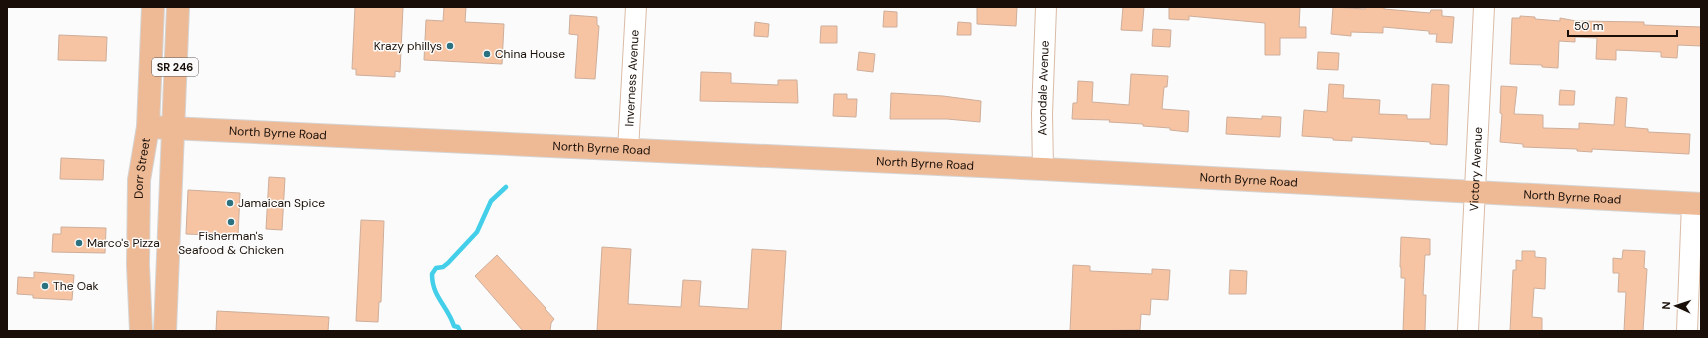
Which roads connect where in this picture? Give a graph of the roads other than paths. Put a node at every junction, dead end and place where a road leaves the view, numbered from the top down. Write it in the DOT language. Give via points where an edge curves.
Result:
graph roads {
  1 [pos="153,7"];
  2 [pos="178,7"];
  3 [pos="636,7"];
  4 [pos="1046,7"];
  5 [pos="1484,7"];
  6 [pos="148,127"];
  7 [pos="174,128"];
  8 [pos="628,150"];
  9 [pos="1043,169"];
  10 [pos="1474,192"];
  11 [pos="1697,204"];
  12 [pos="141,331"];
  13 [pos="165,331"];
  14 [pos="1468,331"];
  15 [pos="1687,331"];
  1 -- 6 [label="main road, Dorr Street / SR 246"];
  2 -- 7 [label="main road, SR 246"];
  3 -- 8 [label="street, Inverness Avenue"];
  4 -- 9 [label="street, Avondale Avenue" via="1042,114"];
  5 -- 10 [label="street, Victory Avenue"];
  6 -- 7 [label="main road, North Byrne Road"];
  6 -- 12 [label="main road, Dorr Street / SR 246" via="139,180 138,265"];
  7 -- 8 [label="main road, North Byrne Road"];
  7 -- 13 [label="main road, SR 246"];
  8 -- 9 [label="main road, North Byrne Road"];
  9 -- 10 [label="main road, North Byrne Road"];
  10 -- 11 [label="main road, North Byrne Road"];
  10 -- 14 [label="street, Victory Avenue"];
  11 -- 15 [label="street"];
}
